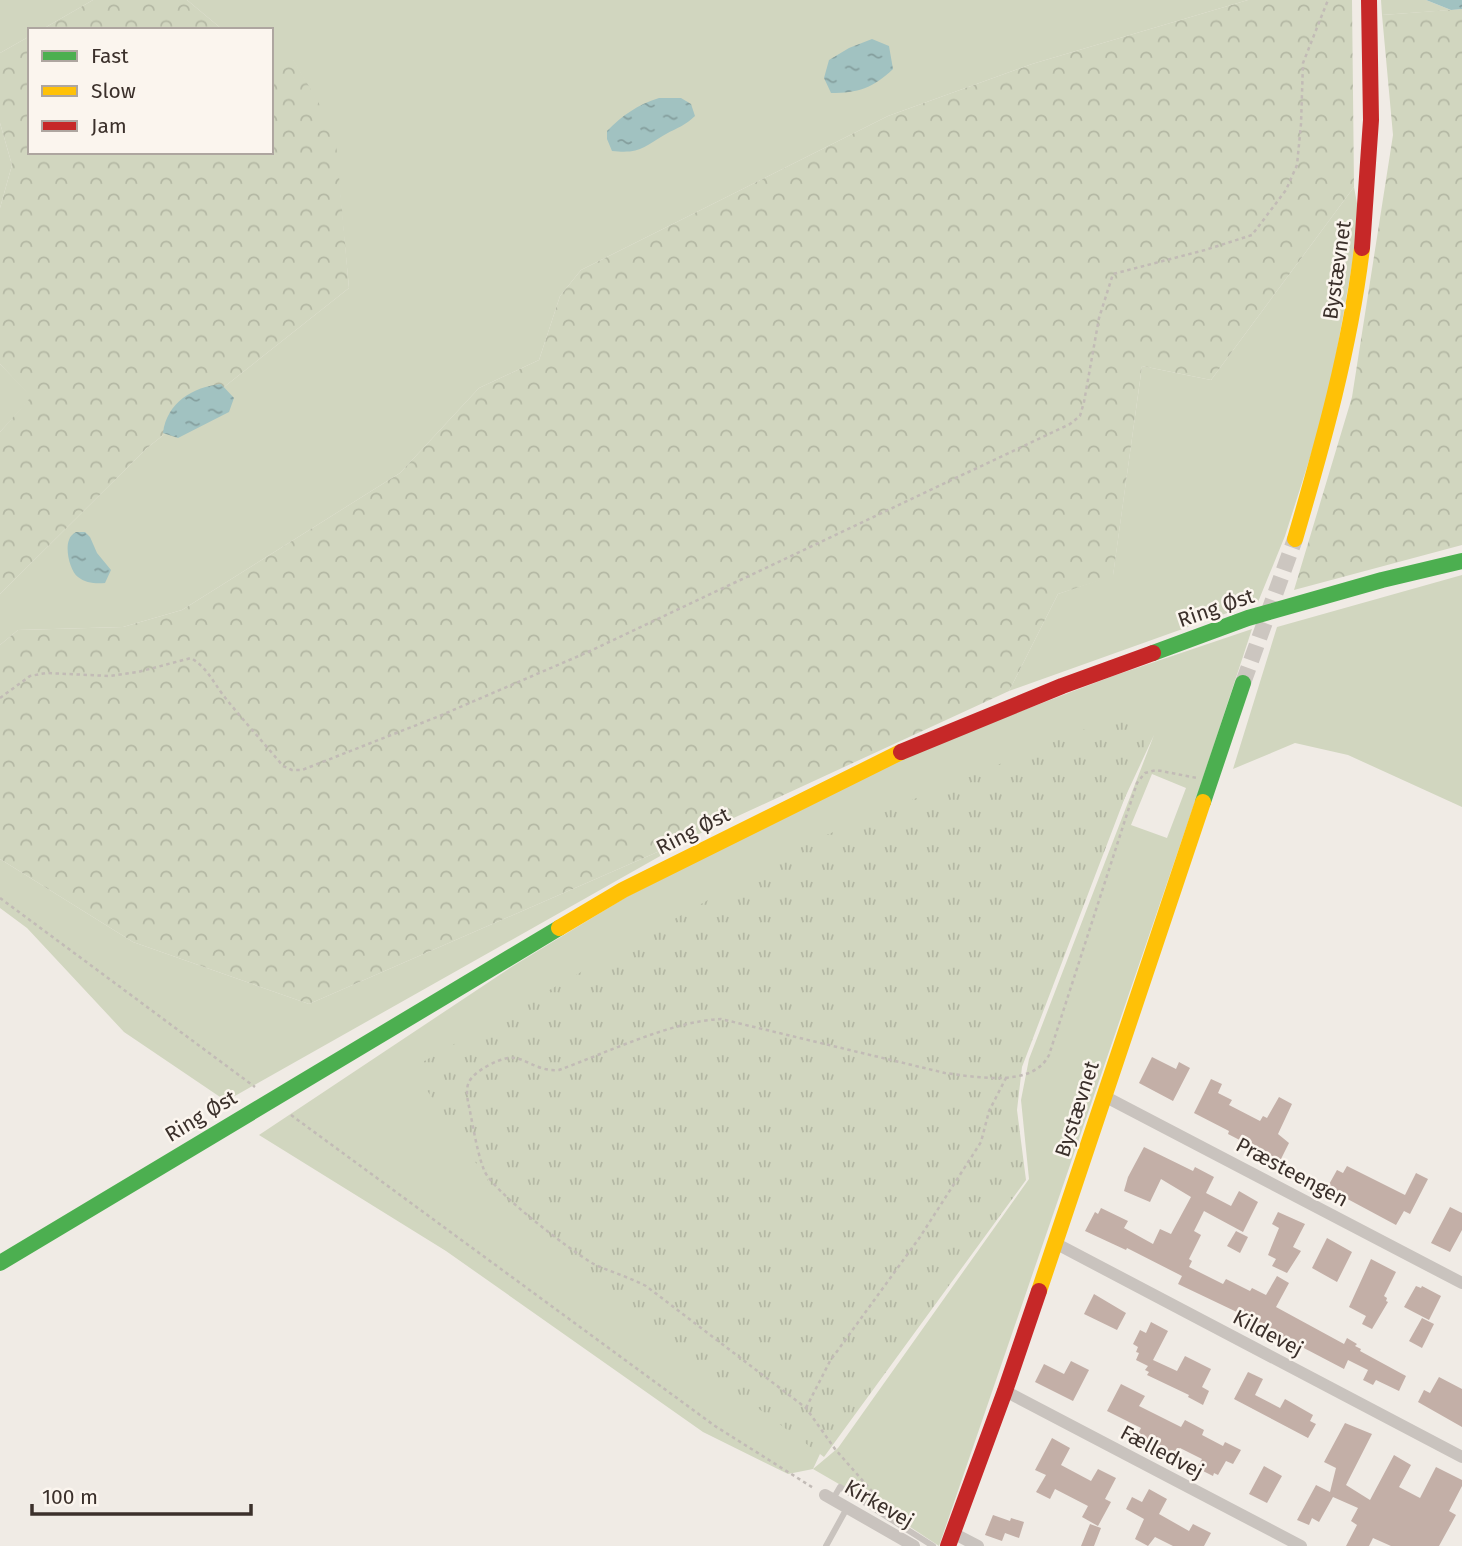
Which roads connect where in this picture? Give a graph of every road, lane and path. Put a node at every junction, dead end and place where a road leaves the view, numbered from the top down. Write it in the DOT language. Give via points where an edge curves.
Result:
graph roads {
  1 [pos="1328,0"];
  2 [pos="1369,0"];
  3 [pos="1295,539"];
  4 [pos="1462,561"];
  5 [pos="1243,683"];
  6 [pos="0,698"];
  7 [pos="1210,781"];
  8 [pos="0,898"];
  9 [pos="1007,1076"];
  10 [pos="255,1087"];
  11 [pos="1104,1096"];
  12 [pos="292,1115"];
  13 [pos="1055,1243"];
  14 [pos="0,1263"];
  15 [pos="1462,1283"];
  16 [pos="1005,1391"];
  17 [pos="806,1408"];
  18 [pos="1462,1457"];
  19 [pos="829,1497"];
  20 [pos="848,1508"];
  21 [pos="887,1515"];
  22 [pos="951,1539"];
  23 [pos="826,1546"];
  24 [pos="914,1546"];
  25 [pos="933,1546"];
  26 [pos="978,1546"];
  27 [pos="1301,1546"];
  1 -- 6 [label="path" via="1303,63 1297,165 1286,190 1252,235 1113,274 1099,318 1080,416 1070,424 589,652 302,770 283,766 211,675 191,659 109,676 30,676"];
  2 -- 3 [label="main road, Bystævnet" via="1373,131 1367,220 1335,399"];
  4 -- 14 [label="main road, Ring Øst" via="1248,618 897,753 623,890"];
  5 -- 7 [label="main road, Bystævnet"];
  7 -- 9 [label="path" via="1156,770 1137,783 1049,1055 1038,1070 1026,1076"];
  7 -- 11 [label="main road, Bystævnet"];
  8 -- 10 [label="path"];
  9 -- 17 [label="path" via="989,1111 981,1142 830,1362"];
  9 -- 17 [label="path" via="945,1073 721,1019 677,1027 559,1070 537,1068 510,1057 468,1082 478,1145 492,1183 555,1237 590,1262 646,1286"];
  11 -- 13 [label="main road, Bystævnet"];
  11 -- 15 [label="street, Præsteengen"];
  12 -- 19 [label="path" via="715,1426"];
  13 -- 16 [label="main road, Bystævnet"];
  13 -- 18 [label="street, Kildevej"];
  16 -- 22 [label="main road, Bystævnet"];
  16 -- 27 [label="street, Fælledvej"];
  17 -- 21 [label="path" via="876,1494"];
  19 -- 20 [label="street, Kirkevej"];
  19 -- 21 [label="lane" via="840,1487"];
  20 -- 23 [label="lane"];
  20 -- 24 [label="street, Kirkevej"];
  21 -- 25 [label="lane"];
  22 -- 26 [label="street"];
}
